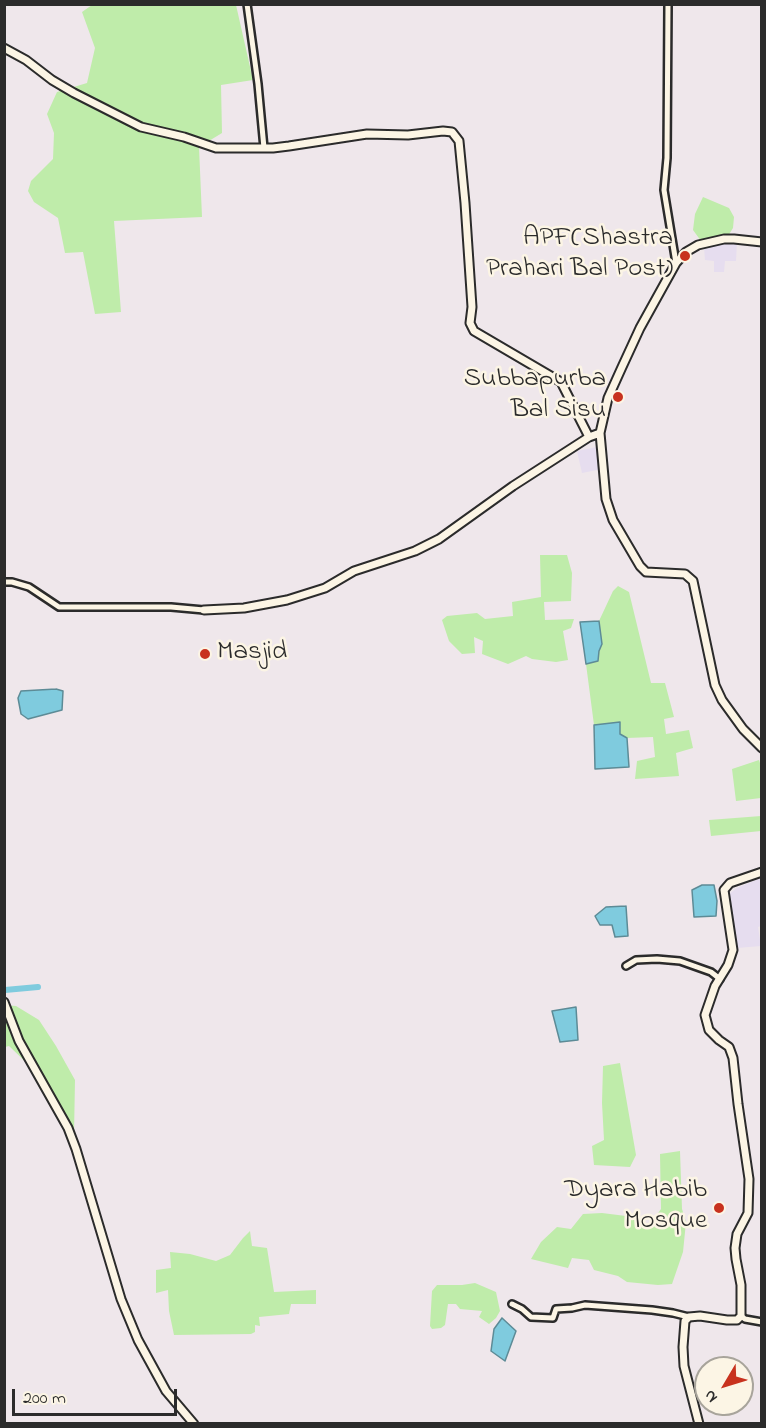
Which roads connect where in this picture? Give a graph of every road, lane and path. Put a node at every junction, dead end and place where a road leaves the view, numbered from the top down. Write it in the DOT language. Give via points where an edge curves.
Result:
graph roads {
  1 [pos="247,4"];
  2 [pos="668,4"];
  3 [pos="4,48"];
  4 [pos="264,148"];
  5 [pos="762,242"];
  6 [pos="676,263"];
  7 [pos="600,433"];
  8 [pos="589,437"];
  9 [pos="4,582"];
  10 [pos="204,610"];
  11 [pos="762,748"];
  12 [pos="762,872"];
  13 [pos="626,966"];
  14 [pos="720,979"];
  15 [pos="4,1002"];
  16 [pos="512,1304"];
  17 [pos="741,1316"];
  18 [pos="689,1317"];
  19 [pos="762,1322"];
  20 [pos="194,1424"];
  21 [pos="699,1424"];
  1 -- 4 [label="street"];
  2 -- 6 [label="street" via="664,190"];
  3 -- 4 [label="street" via="74,93 141,127 216,148"];
  4 -- 8 [label="street" via="367,134 452,132 459,141 465,203 470,323 474,331 561,382"];
  5 -- 6 [label="street" via="724,239 698,245"];
  6 -- 7 [label="street" via="608,398"];
  7 -- 8 [label="street"];
  7 -- 11 [label="street" via="606,499 613,520 646,572 685,574 693,581 715,685 743,729"];
  8 -- 10 [label="street" via="416,551 287,600"];
  9 -- 10 [label="street" via="29,587 59,607"];
  12 -- 14 [label="street" via="730,883 724,890 733,950"];
  13 -- 14 [label="street" via="636,960 680,961"];
  14 -- 17 [label="street" via="705,1015 709,1030 729,1047 734,1058 749,1179 748,1213 735,1248"];
  15 -- 20 [label="street" via="19,1041 68,1128 121,1299 138,1340 166,1390"];
  16 -- 18 [label="street" via="531,1317 553,1318 556,1309 585,1305"];
  17 -- 18 [label="street" via="737,1320"];
  17 -- 19 [label="street"];
  18 -- 21 [label="street" via="685,1321 683,1347"];
}
